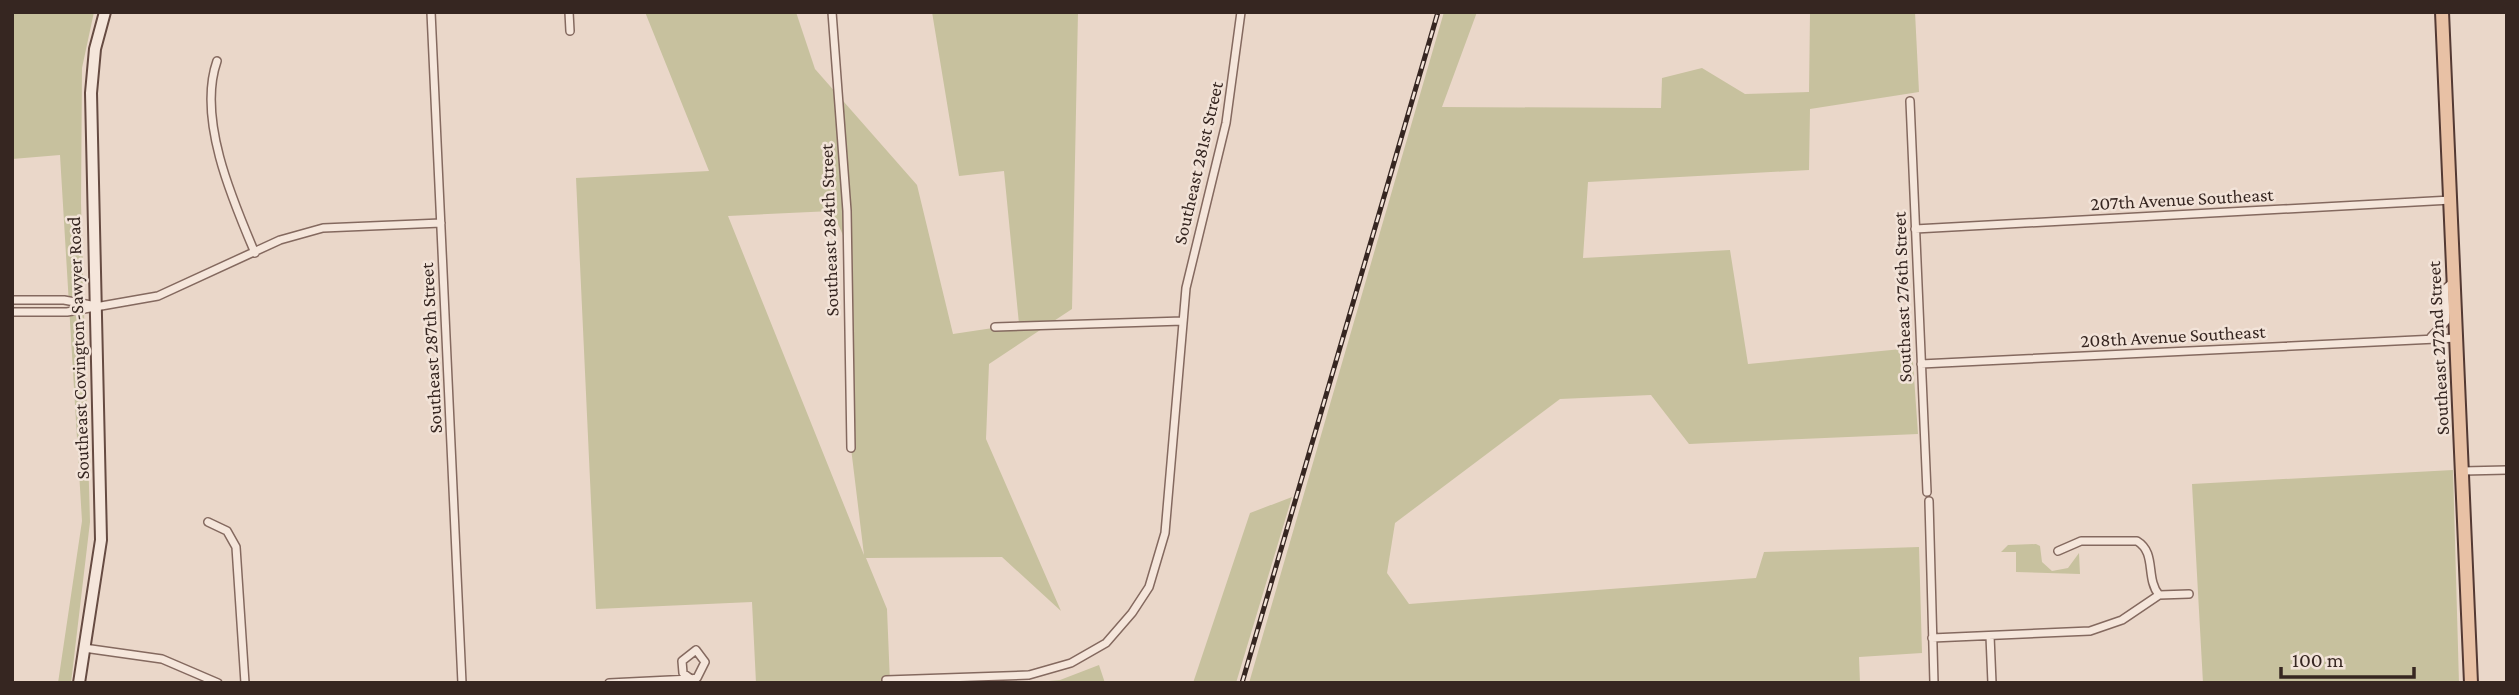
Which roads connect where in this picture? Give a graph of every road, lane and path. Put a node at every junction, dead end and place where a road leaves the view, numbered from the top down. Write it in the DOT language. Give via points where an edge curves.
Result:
graph roads {
  1 [pos="105,12"];
  2 [pos="431,12"];
  3 [pos="569,12"];
  4 [pos="832,12"];
  5 [pos="1241,12"];
  6 [pos="2442,12"];
  7 [pos="570,31"];
  8 [pos="217,61"];
  9 [pos="1910,102"];
  10 [pos="2451,200"];
  11 [pos="441,223"];
  12 [pos="1915,229"];
  13 [pos="255,253"];
  14 [pos="2455,280"];
  15 [pos="12,300"];
  16 [pos="95,306"];
  17 [pos="12,312"];
  18 [pos="1183,321"];
  19 [pos="995,327"];
  20 [pos="2457,338"];
  21 [pos="2427,340"];
  22 [pos="1921,364"];
  23 [pos="851,448"];
  24 [pos="2507,470"];
  25 [pos="2463,471"];
  26 [pos="1927,492"];
  27 [pos="1929,501"];
  28 [pos="208,522"];
  29 [pos="2058,551"];
  30 [pos="2189,594"];
  31 [pos="2159,595"];
  32 [pos="1990,636"];
  33 [pos="1932,638"];
  34 [pos="84,648"];
  35 [pos="691,680"];
  36 [pos="886,680"];
  37 [pos="79,683"];
  38 [pos="218,683"];
  39 [pos="245,683"];
  40 [pos="462,683"];
  41 [pos="609,683"];
  42 [pos="1934,683"];
  43 [pos="1992,683"];
  44 [pos="2471,683"];
  1 -- 16 [label="street, Southeast Covington-Sawyer Road" via="95,49 91,93"];
  2 -- 11 [label="street, Southeast 287th Street"];
  3 -- 7 [label="street"];
  4 -- 23 [label="street, Southeast 284th Street" via="847,211"];
  5 -- 18 [label="street, Southeast 281st Street" via="1226,123 1190,270"];
  6 -- 10 [label="main road, Southeast 272nd Street"];
  8 -- 13 [label="street" via="211,86 219,150 232,198"];
  9 -- 12 [label="street, Southeast 276th Street"];
  10 -- 12 [label="street, 207th Avenue Southeast"];
  10 -- 14 [label="main road, Southeast 272nd Street"];
  11 -- 13 [label="street" via="323,228 280,240"];
  11 -- 40 [label="street, Southeast 287th Street"];
  12 -- 22 [label="street, Southeast 276th Street"];
  13 -- 16 [label="street" via="158,296"];
  14 -- 20 [label="main road, Southeast 272nd Street"];
  14 -- 21 [label="street" via="2445,289 2446,321"];
  15 -- 16 [label="street" via="64,300"];
  16 -- 17 [label="street" via="66,312"];
  16 -- 34 [label="street, Southeast Covington-Sawyer Road" via="101,540"];
  18 -- 19 [label="street"];
  18 -- 36 [label="street, Southeast 281st Street" via="1165,533 1155,572 1142,598 1106,643 1071,663 1043,672"];
  20 -- 21 [label="street, 208th Avenue Southeast"];
  20 -- 25 [label="main road, Southeast 272nd Street"];
  21 -- 22 [label="street, 208th Avenue Southeast"];
  22 -- 26 [label="street, Southeast 276th Street"];
  24 -- 25 [label="street"];
  25 -- 44 [label="main road, Southeast 272nd Street"];
  27 -- 33 [label="street"];
  28 -- 39 [label="street" via="227,531 237,553"];
  29 -- 31 [label="street" via="2081,541 2119,539 2142,544 2150,556 2150,580"];
  30 -- 31 [label="street"];
  31 -- 32 [label="street" via="2110,626 2090,631"];
  32 -- 33 [label="street"];
  32 -- 43 [label="street"];
  33 -- 42 [label="street"];
  34 -- 37 [label="street, Southeast Covington-Sawyer Road"];
  34 -- 38 [label="street" via="162,659"];
  35 -- 41 [label="street"];
}
